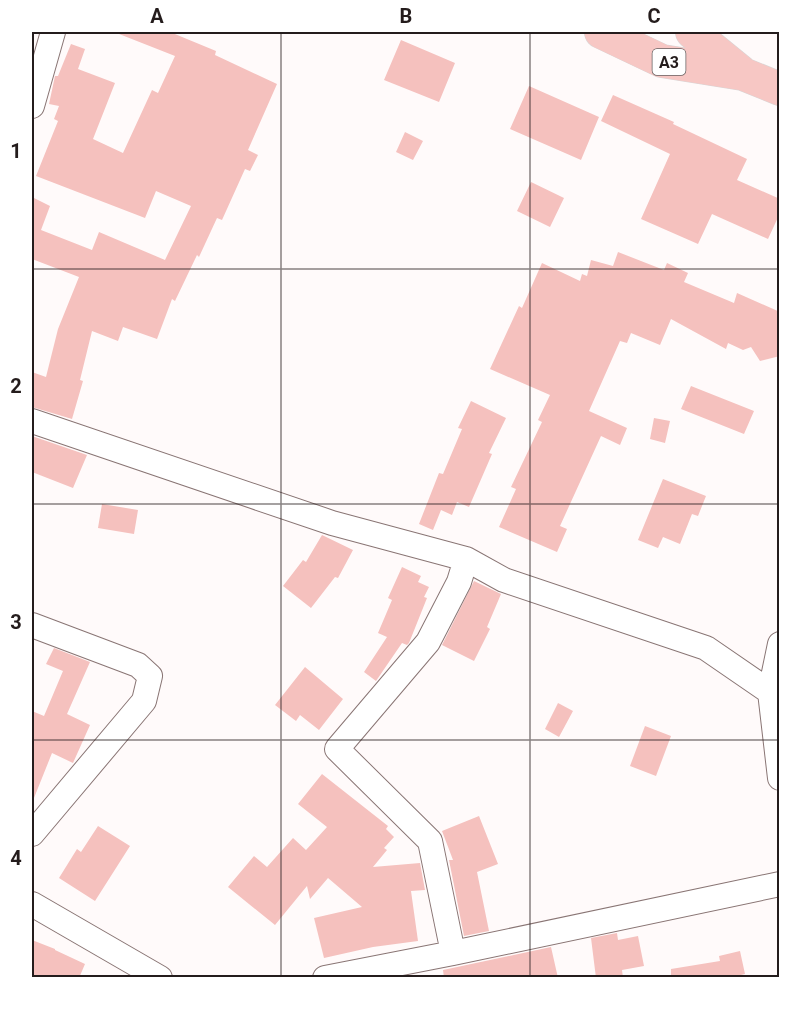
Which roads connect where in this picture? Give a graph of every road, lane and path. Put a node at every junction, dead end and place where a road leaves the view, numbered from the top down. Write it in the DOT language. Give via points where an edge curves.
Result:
graph roads {
  1 [pos="53,32"];
  2 [pos="601,32"];
  3 [pos="692,32"];
  4 [pos="743,74"];
  5 [pos="780,89"];
  6 [pos="32,106"];
  7 [pos="32,421"];
  8 [pos="466,559"];
  9 [pos="32,626"];
  10 [pos="780,644"];
  11 [pos="770,692"];
  12 [pos="780,778"];
  13 [pos="32,834"];
  14 [pos="780,884"];
  15 [pos="32,904"];
  16 [pos="453,953"];
  17 [pos="160,978"];
  18 [pos="325,978"];
  1 -- 6 [label="street"];
  2 -- 4 [label="highway, A3" via="662,61"];
  3 -- 4 [label="highway, A3"];
  4 -- 5 [label="highway, A3"];
  7 -- 8 [label="street" via="332,523"];
  8 -- 11 [label="street" via="504,580 706,648"];
  8 -- 16 [label="street" via="459,582 428,642 337,749 430,842"];
  9 -- 13 [label="street" via="138,664 150,676 144,702"];
  10 -- 11 [label="street"];
  11 -- 12 [label="street"];
  14 -- 16 [label="street"];
  15 -- 17 [label="street"];
  16 -- 18 [label="street"];
}
